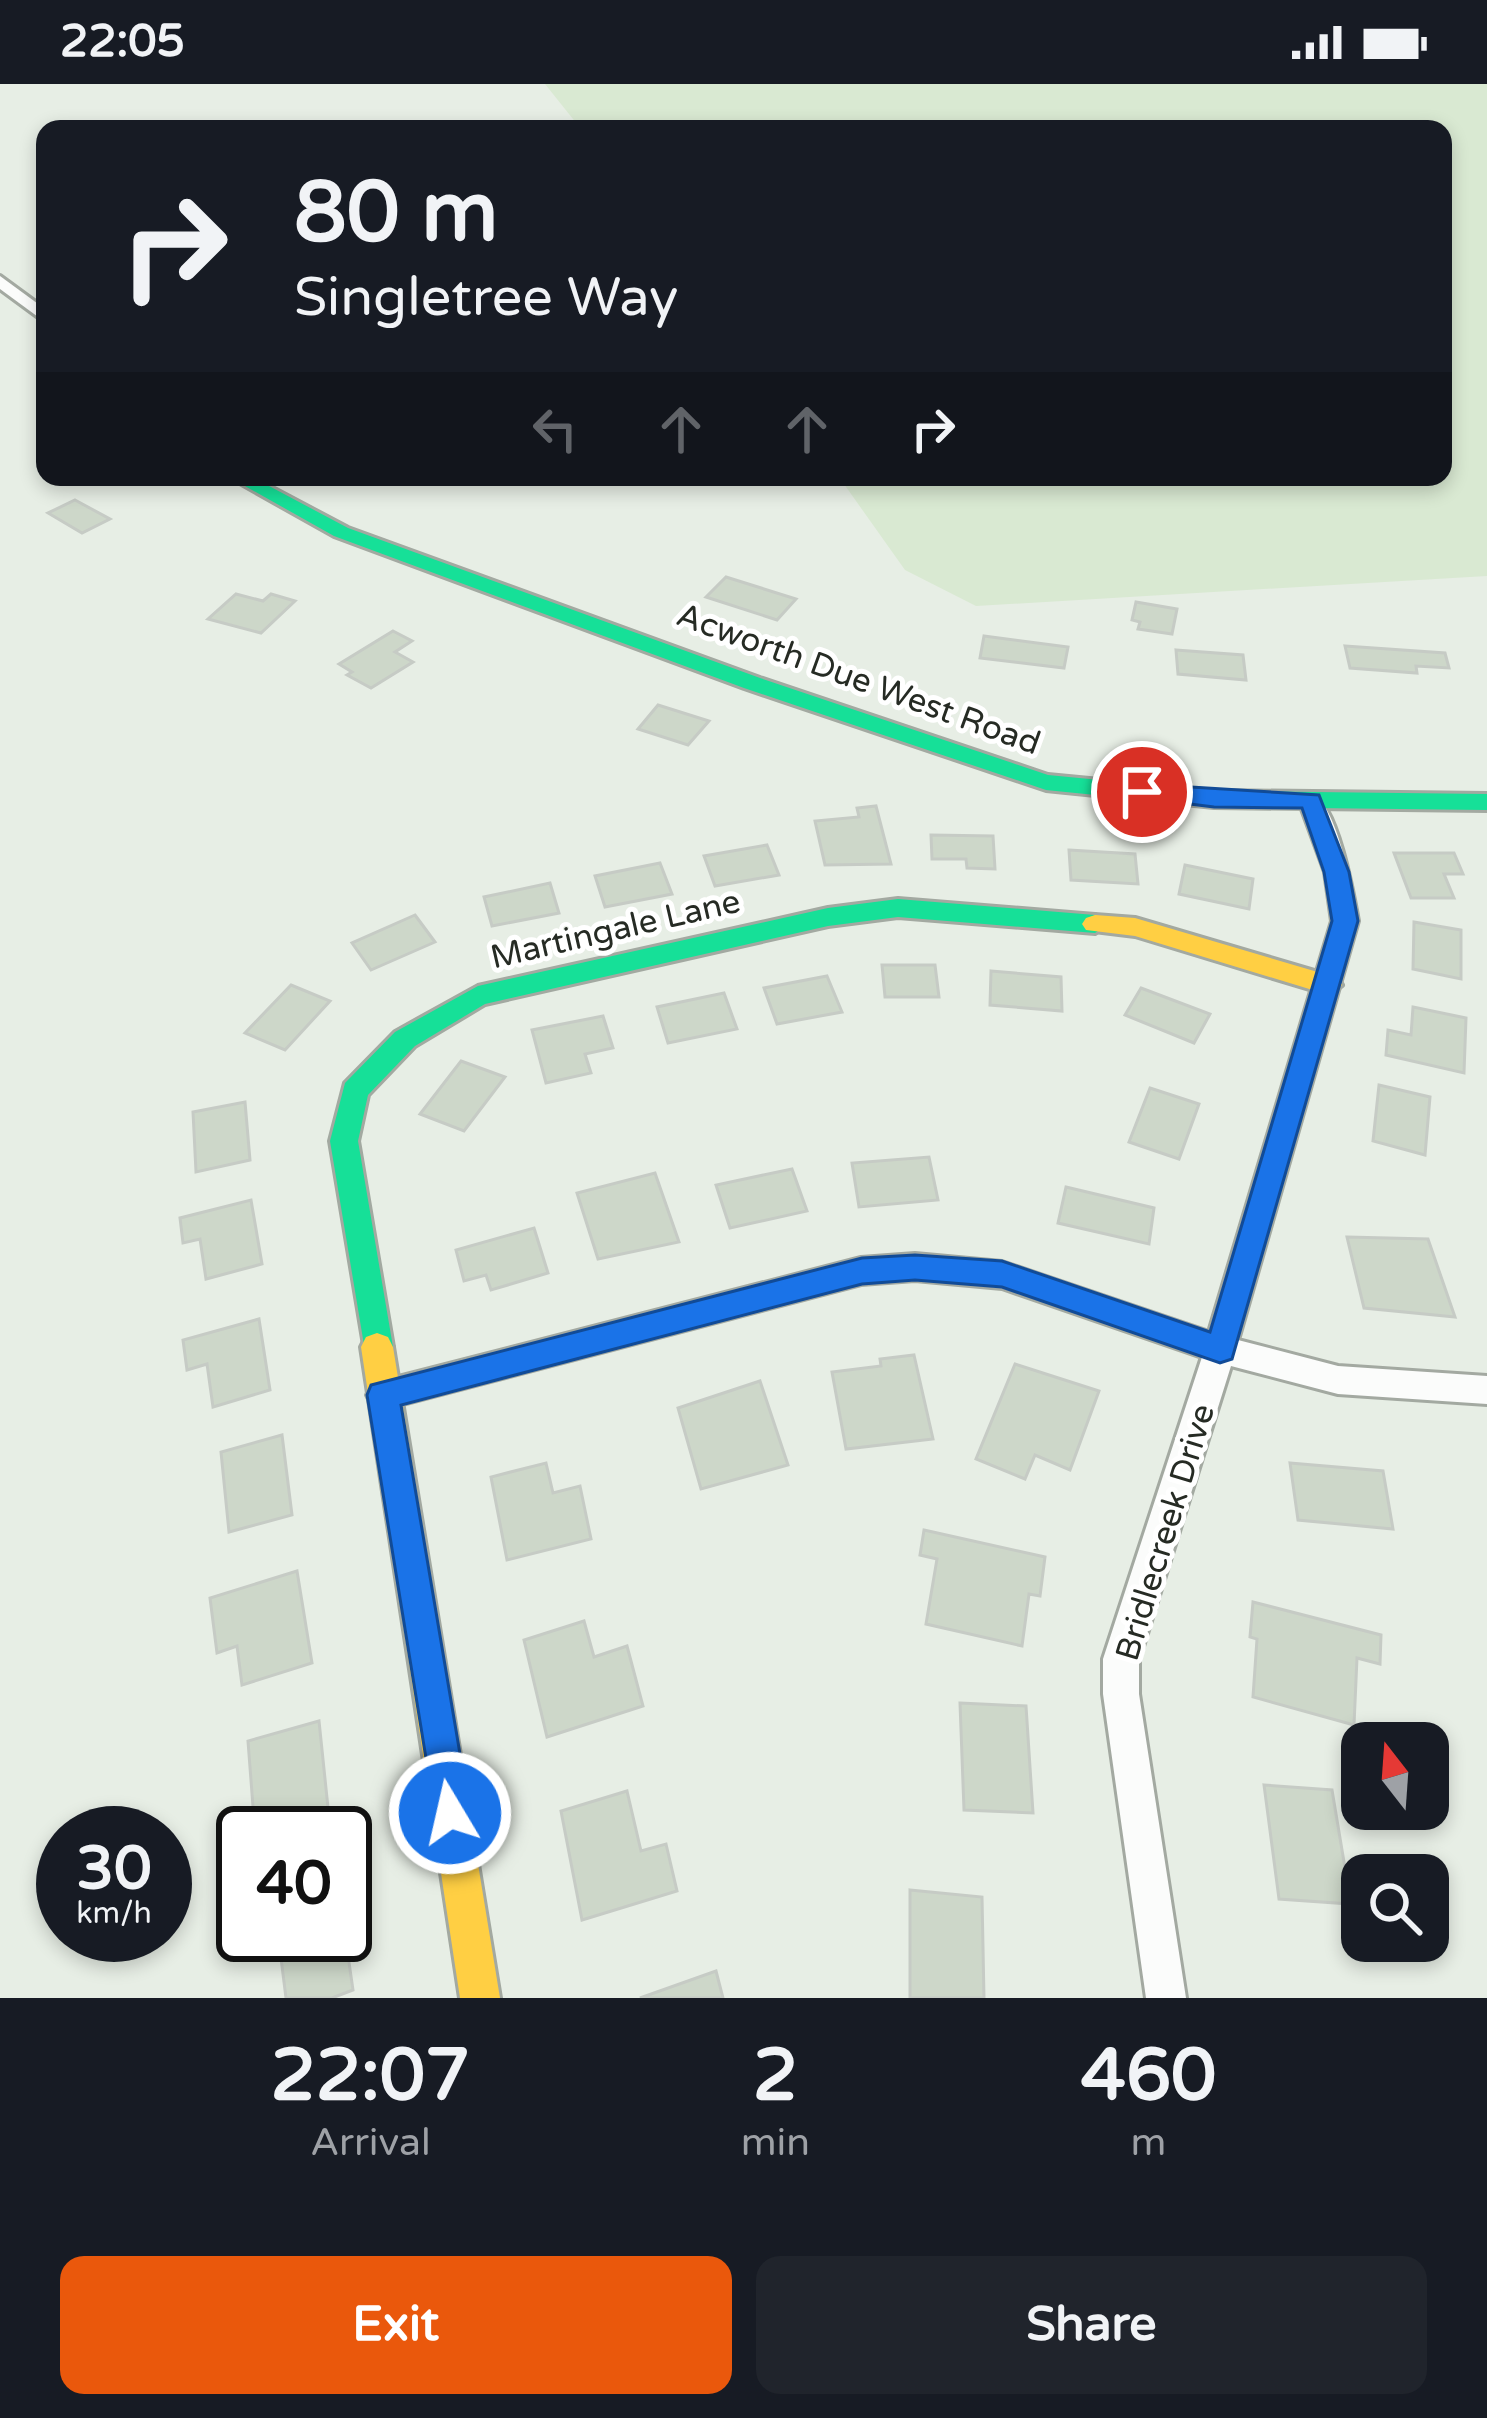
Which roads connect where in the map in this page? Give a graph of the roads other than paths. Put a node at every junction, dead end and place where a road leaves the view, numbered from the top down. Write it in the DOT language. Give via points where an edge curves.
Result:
graph roads {
  1 [pos="0,281"];
  2 [pos="36,310"];
  3 [pos="255,486"];
  4 [pos="1311,801"];
  5 [pos="1487,802"];
  6 [pos="1329,985"];
  7 [pos="1220,1349"];
  8 [pos="1487,1390"];
  9 [pos="383,1395"];
  10 [pos="480,1998"];
  11 [pos="1166,1998"];
  1 -- 2 [label="street"];
  3 -- 4 [label="street, Acworth Due West Road" via="341,532 1046,782"];
  4 -- 5 [label="street, Acworth Due West Road"];
  4 -- 6 [label="street, Bridlecreek Drive" via="1345,921"];
  6 -- 7 [label="street, Bridlecreek Drive"];
  6 -- 9 [label="street, Martingale Lane" via="1135,927 898,908 806,921 478,996 405,1039 355,1091 344,1141"];
  7 -- 8 [label="street" via="1338,1380"];
  7 -- 9 [label="street" via="1002,1274 915,1268 862,1271"];
  7 -- 11 [label="street, Bridlecreek Drive" via="1121,1659"];
  9 -- 10 [label="street, Martingale Lane"];
}
